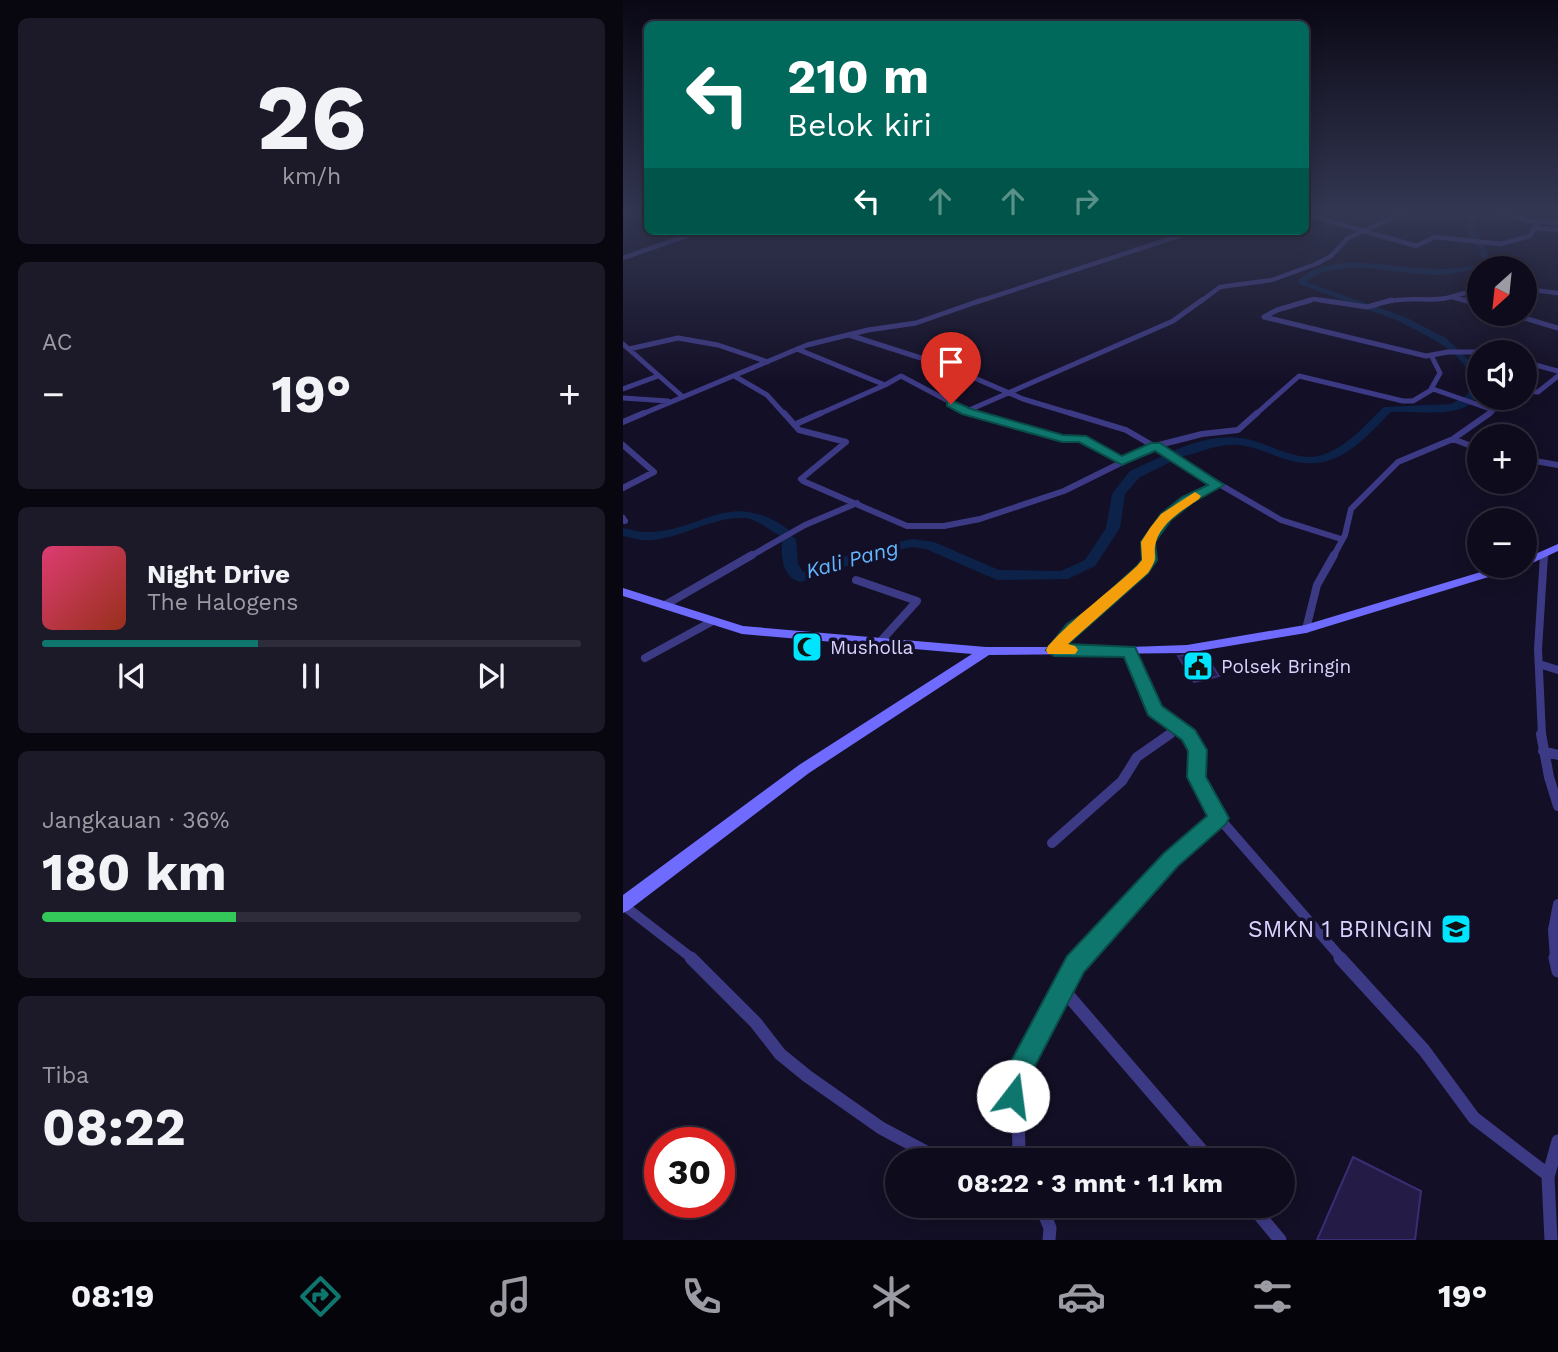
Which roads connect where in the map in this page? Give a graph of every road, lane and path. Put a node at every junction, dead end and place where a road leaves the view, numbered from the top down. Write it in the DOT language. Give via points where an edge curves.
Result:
graph roads {
  1 [pos="1069,269"];
  2 [pos="1303,269"];
  3 [pos="1537,289"];
  4 [pos="1467,292"];
  5 [pos="1558,293"];
  6 [pos="1452,297"];
  7 [pos="1467,301"];
  8 [pos="1537,322"];
  9 [pos="1558,328"];
  10 [pos="848,335"];
  11 [pos="623,344"];
  12 [pos="629,349"];
  13 [pos="797,349"];
  14 [pos="1467,352"];
  15 [pos="1432,357"];
  16 [pos="768,362"];
  17 [pos="1537,367"];
  18 [pos="1558,374"];
  19 [pos="658,376"];
  20 [pos="736,377"];
  21 [pos="885,385"];
  22 [pos="623,389"];
  23 [pos="1431,389"];
  24 [pos="1537,391"];
  25 [pos="1007,393"];
  26 [pos="683,397"];
  27 [pos="623,398"];
  28 [pos="1467,401"];
  29 [pos="671,402"];
  30 [pos="1493,410"];
  31 [pos="967,411"];
  32 [pos="623,422"];
  33 [pos="796,424"];
  34 [pos="1453,439"];
  35 [pos="1467,444"];
  36 [pos="623,445"];
  37 [pos="1155,446"];
  38 [pos="1122,461"];
  39 [pos="1537,461"];
  40 [pos="1558,465"];
  41 [pos="1218,485"];
  42 [pos="623,488"];
  43 [pos="857,503"];
  44 [pos="1341,539"];
  45 [pos="1558,547"];
  46 [pos="1544,555"];
  47 [pos="1537,558"];
  48 [pos="1474,578"];
  49 [pos="856,580"];
  50 [pos="623,592"];
  51 [pos="665,605"];
  52 [pos="711,622"];
  53 [pos="1306,629"];
  54 [pos="879,643"];
  55 [pos="1054,650"];
  56 [pos="986,651"];
  57 [pos="1129,652"];
  58 [pos="645,658"];
  59 [pos="1539,664"];
  60 [pos="1558,670"];
  61 [pos="1178,728"];
  62 [pos="1543,751"];
  63 [pos="1558,755"];
  64 [pos="1558,806"];
  65 [pos="1219,818"];
  66 [pos="1052,843"];
  67 [pos="1558,904"];
  68 [pos="623,905"];
  69 [pos="1558,971"];
  70 [pos="1061,986"];
  71 [pos="1558,1141"];
  72 [pos="918,1148"];
  73 [pos="1019,1148"];
  74 [pos="1200,1148"];
  75 [pos="1551,1166"];
  76 [pos="1046,1218"];
  77 [pos="1262,1218"];
  78 [pos="1049,1240"];
  79 [pos="1280,1240"];
  80 [pos="1551,1240"];
  1 -- 10 [label="street" via="926,320"];
  2 -- 25 [label="street" via="1272,280 1220,287 1173,321"];
  3 -- 5 [label="street"];
  4 -- 6 [label="street"];
  6 -- 7 [label="street"];
  6 -- 15 [label="street" via="1403,297 1367,307 1314,299 1264,317"];
  8 -- 9 [label="street"];
  10 -- 13 [label="street"];
  10 -- 25 [label="street" via="959,371"];
  11 -- 12 [label="street"];
  12 -- 16 [label="street" via="678,338 718,345"];
  12 -- 19 [label="street"];
  13 -- 16 [label="street"];
  13 -- 21 [label="street"];
  14 -- 15 [label="street"];
  15 -- 23 [label="street" via="1440,373"];
  16 -- 20 [label="street"];
  17 -- 18 [label="street"];
  18 -- 24 [label="street"];
  19 -- 22 [label="street"];
  19 -- 26 [label="street"];
  20 -- 26 [label="street"];
  20 -- 33 [label="street" via="760,388"];
  21 -- 31 [label="street" via="901,376"];
  21 -- 33 [label="street"];
  23 -- 28 [label="street"];
  23 -- 37 [label="street" via="1413,401 1403,401 1299,376 1238,430"];
  25 -- 31 [label="street"];
  25 -- 37 [label="street" via="1118,427"];
  26 -- 29 [label="street"];
  27 -- 29 [label="street"];
  29 -- 32 [label="street"];
  30 -- 34 [label="street"];
  31 -- 38 [label="street" via="1062,439 1081,439"];
  33 -- 43 [label="street" via="804,432 846,442 802,480"];
  34 -- 35 [label="street"];
  34 -- 44 [label="street" via="1389,470 1347,514 1347,531"];
  36 -- 42 [label="street" via="654,472"];
  37 -- 38 [label="street"];
  37 -- 41 [label="street"];
  38 -- 43 [label="street" via="1064,491 944,526 907,526"];
  39 -- 40 [label="street"];
  41 -- 44 [label="street" via="1281,520"];
  41 -- 55 [label="street" via="1166,517 1148,542 1149,560 1143,569"];
  43 -- 51 [label="street" via="804,525"];
  44 -- 53 [label="street" via="1317,585"];
  45 -- 46 [label="street"];
  46 -- 47 [label="street"];
  46 -- 59 [label="street"];
  48 -- 53 [label="street"];
  49 -- 54 [label="street" via="917,601"];
  50 -- 51 [label="street"];
  51 -- 52 [label="street"];
  52 -- 54 [label="street" via="742,630"];
  52 -- 58 [label="street"];
  53 -- 57 [label="street" via="1187,649"];
  54 -- 56 [label="street"];
  55 -- 56 [label="street"];
  55 -- 57 [label="street"];
  56 -- 68 [label="street" via="804,769"];
  57 -- 61 [label="street" via="1154,710"];
  59 -- 60 [label="street"];
  59 -- 62 [label="street"];
  61 -- 65 [label="street" via="1198,750 1196,777"];
  61 -- 66 [label="street" via="1137,757 1122,781"];
  62 -- 63 [label="street"];
  62 -- 64 [label="street"];
  65 -- 70 [label="street" via="1171,859"];
  65 -- 75 [label="street" via="1424,1050 1474,1118"];
  67 -- 69 [label="street" via="1553,933"];
  68 -- 72 [label="street" via="703,967 780,1054 881,1128"];
  70 -- 73 [label="street" via="1011,1084 1018,1111"];
  70 -- 74 [label="street"];
  71 -- 75 [label="street"];
  75 -- 80 [label="street"];
  76 -- 78 [label="street"];
  77 -- 79 [label="street"];
}
